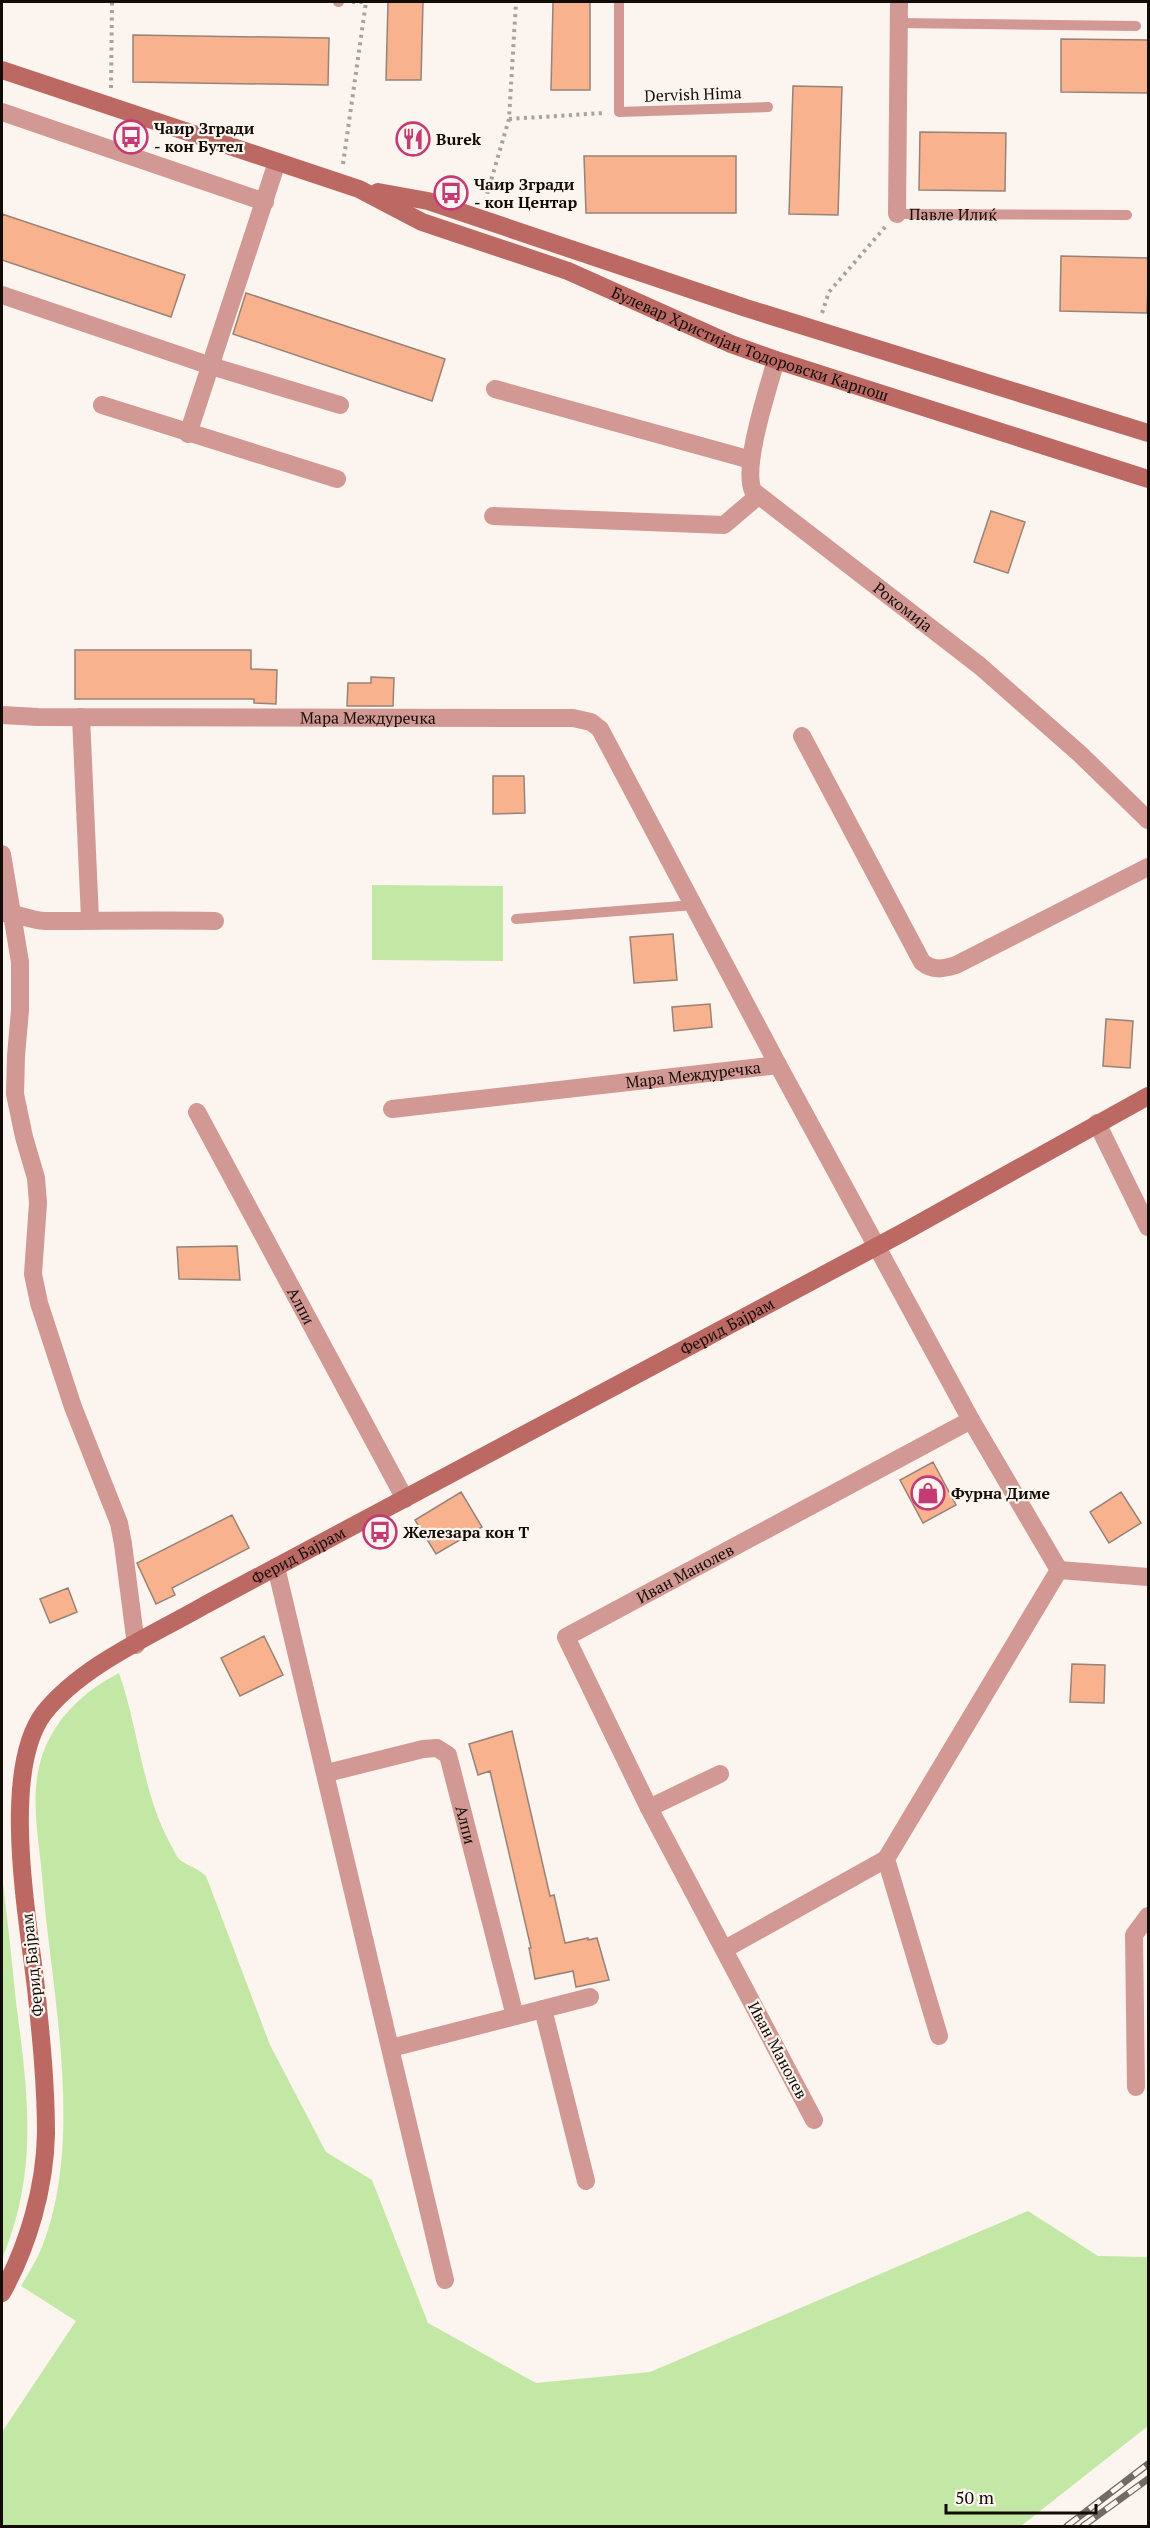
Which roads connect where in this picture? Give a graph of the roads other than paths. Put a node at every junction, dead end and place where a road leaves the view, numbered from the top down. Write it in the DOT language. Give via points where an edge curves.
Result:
graph roads {
  1 [pos="620,2"];
  2 [pos="899,2"];
  3 [pos="898,23"];
  4 [pos="1136,26"];
  5 [pos="2,70"];
  6 [pos="768,107"];
  7 [pos="2,112"];
  8 [pos="277,162"];
  9 [pos="359,189"];
  10 [pos="265,202"];
  11 [pos="897,214"];
  12 [pos="1127,215"];
  13 [pos="2,295"];
  14 [pos="776,360"];
  15 [pos="211,366"];
  16 [pos="495,389"];
  17 [pos="102,405"];
  18 [pos="340,405"];
  19 [pos="1149,433"];
  20 [pos="188,434"];
  21 [pos="751,460"];
  22 [pos="337,479"];
  23 [pos="1149,479"];
  24 [pos="758,496"];
  25 [pos="493,516"];
  26 [pos="2,715"];
  27 [pos="81,717"];
  28 [pos="802,736"];
  29 [pos="1149,820"];
  30 [pos="2,854"];
  31 [pos="1149,867"];
  32 [pos="694,906"];
  33 [pos="7,913"];
  34 [pos="90,919"];
  35 [pos="516,919"];
  36 [pos="215,921"];
  37 [pos="778,1065"];
  38 [pos="1149,1096"];
  39 [pos="392,1109"];
  40 [pos="197,1112"];
  41 [pos="1097,1123"];
  42 [pos="1149,1227"];
  43 [pos="878,1245"];
  44 [pos="971,1420"];
  45 [pos="405,1499"];
  46 [pos="276,1567"];
  47 [pos="1059,1570"];
  48 [pos="1149,1578"];
  49 [pos="136,1645"];
  50 [pos="327,1773"];
  51 [pos="720,1774"];
  52 [pos="649,1808"];
  53 [pos="886,1859"];
  54 [pos="1149,1916"];
  55 [pos="725,1949"];
  56 [pos="590,1997"];
  57 [pos="543,2009"];
  58 [pos="515,2016"];
  59 [pos="939,2036"];
  60 [pos="391,2048"];
  61 [pos="1136,2087"];
  62 [pos="814,2120"];
  63 [pos="586,2181"];
  64 [pos="445,2280"];
  65 [pos="2,2293"];
  1 -- 6 [label="lane, Dervish Hima" via="619,112"];
  2 -- 3 [label="street, Павле Илиќ"];
  3 -- 4 [label="lane"];
  3 -- 11 [label="street, Павле Илиќ"];
  5 -- 8 [label="street, Булевар Христијан Тодоровски Карпош"];
  7 -- 10 [label="street"];
  8 -- 9 [label="street, Булевар Христијан Тодоровски Карпош"];
  8 -- 10 [label="street"];
  9 -- 14 [label="street, Булевар Христијан Тодоровски Карпош" via="423,222 568,271"];
  9 -- 19 [label="street, Булевар Христијан Тодоровски Карпош" via="428,201 672,284"];
  10 -- 15 [label="street"];
  11 -- 12 [label="lane, Павле Илиќ"];
  13 -- 15 [label="street"];
  14 -- 21 [label="street"];
  14 -- 23 [label="street, Булевар Христијан Тодоровски Карпош"];
  15 -- 18 [label="street"];
  15 -- 20 [label="street"];
  16 -- 21 [label="street"];
  17 -- 20 [label="street"];
  20 -- 22 [label="street"];
  21 -- 24 [label="street" via="750,485"];
  24 -- 25 [label="street" via="724,525"];
  24 -- 29 [label="street, Рокомија" via="980,666"];
  26 -- 27 [label="street, Мара Междуречка"];
  27 -- 32 [label="street, Мара Междуречка" via="583,719 605,735"];
  27 -- 34 [label="street"];
  28 -- 31 [label="street" via="928,967 956,965"];
  30 -- 33 [label="street"];
  32 -- 35 [label="lane"];
  32 -- 37 [label="street, Мара Междуречка"];
  33 -- 34 [label="street" via="45,922"];
  33 -- 49 [label="street" via="20,962 15,1094 36,1178 38,1203 33,1274 73,1407 119,1523"];
  34 -- 36 [label="street"];
  37 -- 39 [label="street, Мара Междуречка"];
  37 -- 43 [label="street, Мара Междуречка"];
  38 -- 41 [label="street, Ферид Бајрам"];
  40 -- 45 [label="street, Алпи"];
  41 -- 42 [label="street"];
  41 -- 43 [label="street, Ферид Бајрам"];
  43 -- 44 [label="street"];
  43 -- 45 [label="street, Ферид Бајрам"];
  44 -- 47 [label="street"];
  44 -- 52 [label="street, Иван Манолев" via="566,1637"];
  45 -- 46 [label="street, Ферид Бајрам"];
  46 -- 49 [label="street, Ферид Бајрам"];
  46 -- 50 [label="street"];
  47 -- 48 [label="street"];
  47 -- 53 [label="street"];
  49 -- 65 [label="street, Ферид Бајрам" via="99,1665 53,1702 42,1715 26,1754 20,1818 21,1867 39,2023 46,2134 29,2231"];
  50 -- 58 [label="street, Алпи" via="423,1749 437,1748 447,1753"];
  50 -- 60 [label="street"];
  51 -- 52 [label="street"];
  52 -- 55 [label="street, Иван Манолев"];
  53 -- 55 [label="street"];
  53 -- 59 [label="street"];
  54 -- 61 [label="street" via="1134,1935"];
  55 -- 62 [label="street, Иван Манолев"];
  56 -- 57 [label="street"];
  57 -- 58 [label="street"];
  57 -- 63 [label="street"];
  58 -- 60 [label="street"];
  60 -- 64 [label="street"];
}
